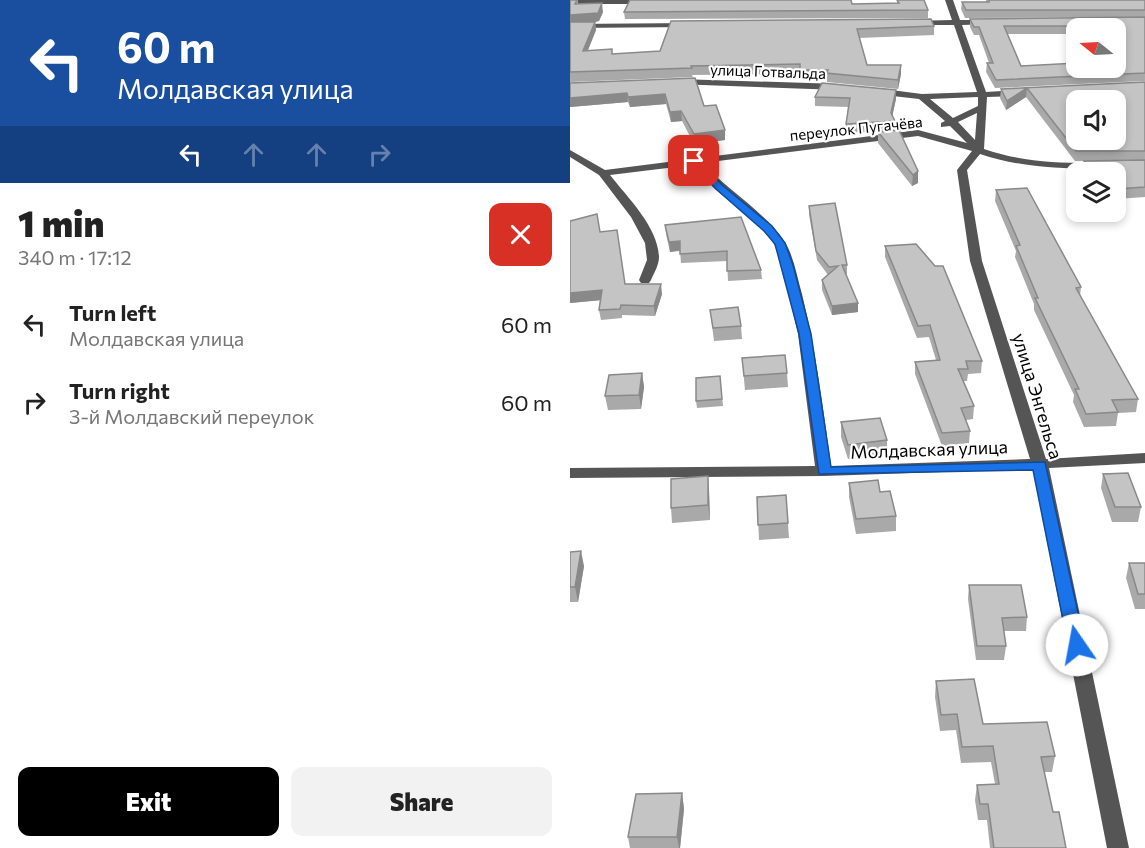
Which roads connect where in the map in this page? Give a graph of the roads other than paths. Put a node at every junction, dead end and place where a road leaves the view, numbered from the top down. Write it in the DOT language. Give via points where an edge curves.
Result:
graph roads {
  1 [pos="949,0"];
  2 [pos="570,2"];
  3 [pos="652,2"];
  4 [pos="1003,22"];
  5 [pos="897,23"];
  6 [pos="955,23"];
  7 [pos="698,25"];
  8 [pos="570,26"];
  9 [pos="662,82"];
  10 [pos="1028,92"];
  11 [pos="922,98"];
  12 [pos="982,101"];
  13 [pos="951,121"];
  14 [pos="918,133"];
  15 [pos="979,150"];
  16 [pos="570,153"];
  17 [pos="694,161"];
  18 [pos="1145,165"];
  19 [pos="603,173"];
  20 [pos="645,280"];
  21 [pos="1145,458"];
  22 [pos="1040,465"];
  23 [pos="824,471"];
  24 [pos="570,473"];
  25 [pos="1118,848"];
  1 -- 6 [label="street"];
  2 -- 3 [label="street"];
  4 -- 6 [label="street"];
  5 -- 6 [label="street"];
  6 -- 12 [label="street"];
  7 -- 8 [label="street"];
  9 -- 11 [label="street, улица Готвальда" via="786,83"];
  10 -- 12 [label="street, улица Готвальда"];
  11 -- 12 [label="street, улица Готвальда"];
  11 -- 13 [label="street"];
  12 -- 13 [label="street"];
  12 -- 15 [label="street"];
  13 -- 14 [label="street"];
  13 -- 15 [label="street"];
  14 -- 15 [label="street, переулок Пугачёва" via="946,137"];
  14 -- 17 [label="street, переулок Пугачёва"];
  15 -- 18 [label="street, переулок Пугачёва" via="1037,163"];
  15 -- 22 [label="street, улица Энгельса" via="962,170 976,261"];
  16 -- 19 [label="street"];
  17 -- 19 [label="street, переулок Пугачёва"];
  17 -- 23 [label="street" via="780,243 805,334"];
  19 -- 20 [label="street" via="651,243 653,260"];
  21 -- 22 [label="street, Молдавская улица"];
  22 -- 23 [label="street, Молдавская улица"];
  22 -- 25 [label="street, улица Энгельса"];
  23 -- 24 [label="street, Молдавская улица"];
}
